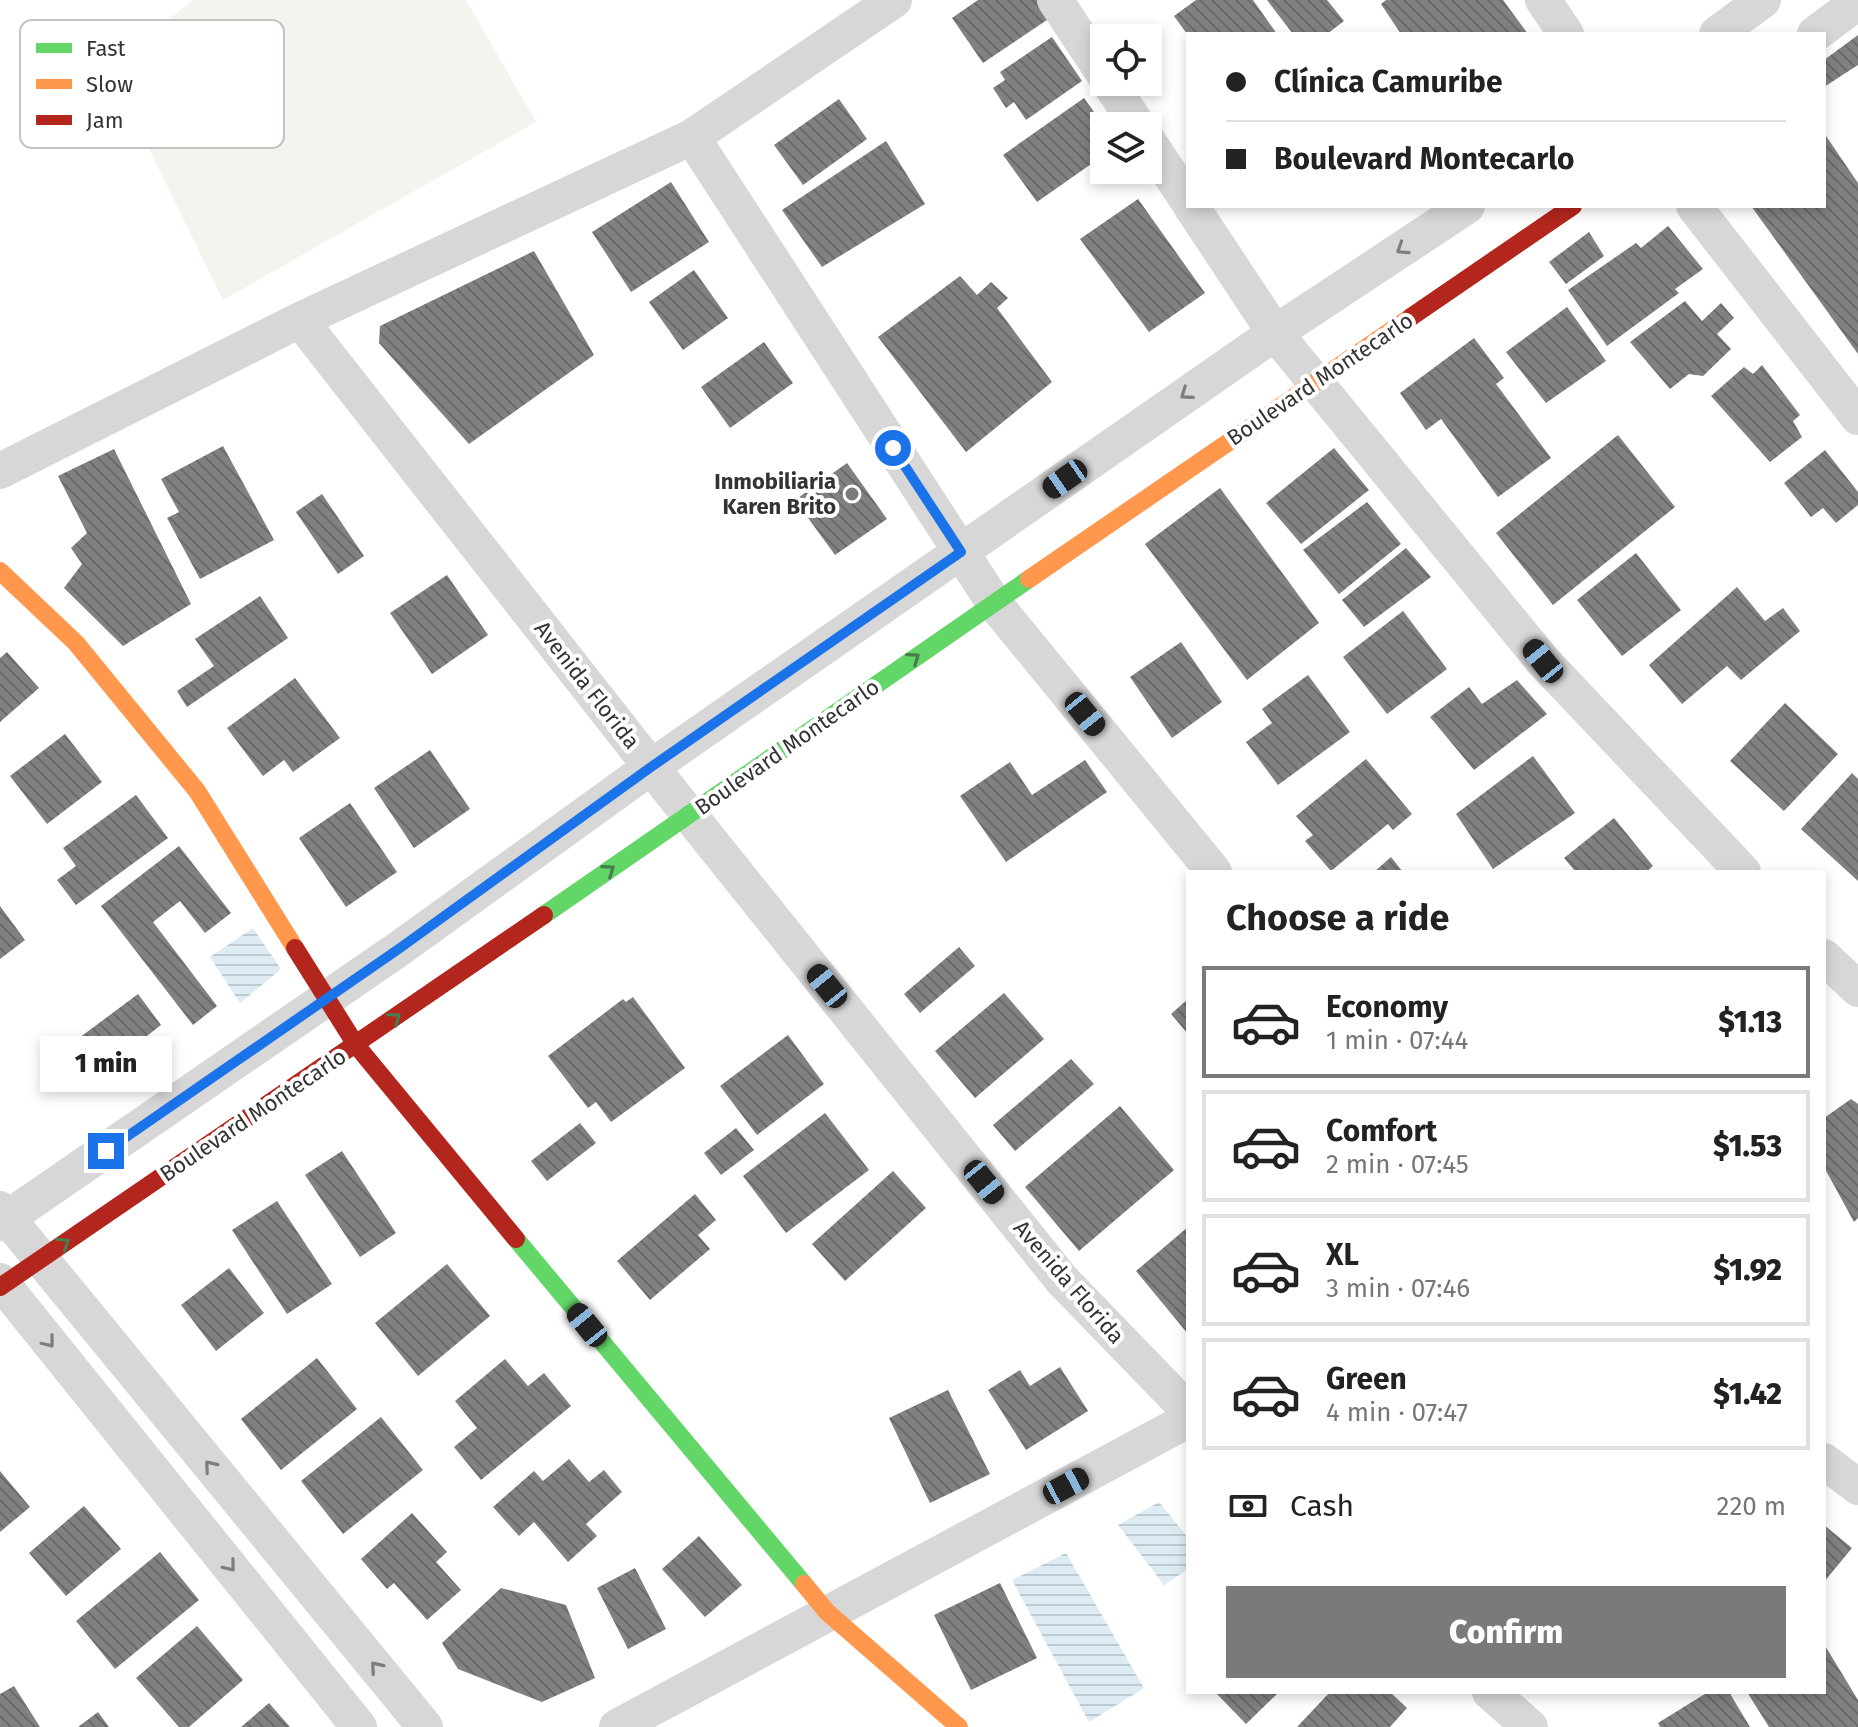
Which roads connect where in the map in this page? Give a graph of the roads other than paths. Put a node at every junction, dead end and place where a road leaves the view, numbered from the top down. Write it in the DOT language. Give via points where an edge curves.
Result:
graph roads {
  1 [pos="894,0"];
  2 [pos="1055,0"];
  3 [pos="1543,0"];
  4 [pos="1763,0"];
  5 [pos="1858,2"];
  6 [pos="1565,32"];
  7 [pos="1720,32"];
  8 [pos="1818,32"];
  9 [pos="1090,53"];
  10 [pos="692,137"];
  11 [pos="1162,162"];
  12 [pos="1186,198"];
  13 [pos="1193,208"];
  14 [pos="1464,208"];
  15 [pos="1570,208"];
  16 [pos="1696,208"];
  17 [pos="300,320"];
  18 [pos="1275,333"];
  19 [pos="1314,382"];
  20 [pos="1858,417"];
  21 [pos="0,471"];
  22 [pos="961,552"];
  23 [pos="0,571"];
  24 [pos="994,603"];
  25 [pos="651,767"];
  26 [pos="690,814"];
  27 [pos="1212,870"];
  28 [pos="1741,870"];
  29 [pos="326,998"];
  30 [pos="356,1045"];
  31 [pos="3,1217"];
  32 [pos="39,1259"];
  33 [pos="1,1285"];
  34 [pos="1186,1408"];
  35 [pos="1186,1421"];
  36 [pos="1826,1463"];
  37 [pos="1858,1487"];
  38 [pos="827,1612"];
  39 [pos="1492,1694"];
  40 [pos="359,1727"];
  41 [pos="425,1727"];
  42 [pos="617,1727"];
  43 [pos="959,1727"];
  44 [pos="1530,1727"];
  1 -- 10 [label="street"];
  2 -- 9 [label="street"];
  3 -- 6 [label="street"];
  4 -- 7 [label="street"];
  5 -- 8 [label="street"];
  10 -- 17 [label="street"];
  10 -- 22 [label="street"];
  11 -- 12 [label="street"];
  13 -- 18 [label="street"];
  14 -- 18 [label="street, one-way"];
  15 -- 19 [label="street, Boulevard Montecarlo"];
  16 -- 20 [label="street"];
  17 -- 21 [label="street"];
  17 -- 25 [label="street, Avenida Florida"];
  18 -- 19 [label="street"];
  18 -- 22 [label="street, one-way"];
  19 -- 24 [label="street, Boulevard Montecarlo"];
  19 -- 28 [label="street" via="1543,661"];
  22 -- 24 [label="street"];
  22 -- 25 [label="street"];
  23 -- 29 [label="street" via="76,643 197,791"];
  26 -- 24 [label="street, Boulevard Montecarlo, one-way"];
  24 -- 27 [label="street"];
  25 -- 26 [label="street, Avenida Florida"];
  25 -- 29 [label="street"];
  30 -- 26 [label="street, Boulevard Montecarlo, one-way"];
  26 -- 34 [label="street, Avenida Florida" via="1062,1280"];
  29 -- 30 [label="street"];
  29 -- 31 [label="street"];
  32 -- 30 [label="street, Boulevard Montecarlo, one-way"];
  30 -- 38 [label="street"];
  31 -- 32 [label="street"];
  32 -- 33 [label="street, Boulevard Montecarlo"];
  41 -- 32 [label="street, one-way"];
  33 -- 40 [label="street, one-way"];
  35 -- 38 [label="street"];
  36 -- 37 [label="street"];
  38 -- 42 [label="street"];
  38 -- 43 [label="street"];
  39 -- 44 [label="street"];
}
